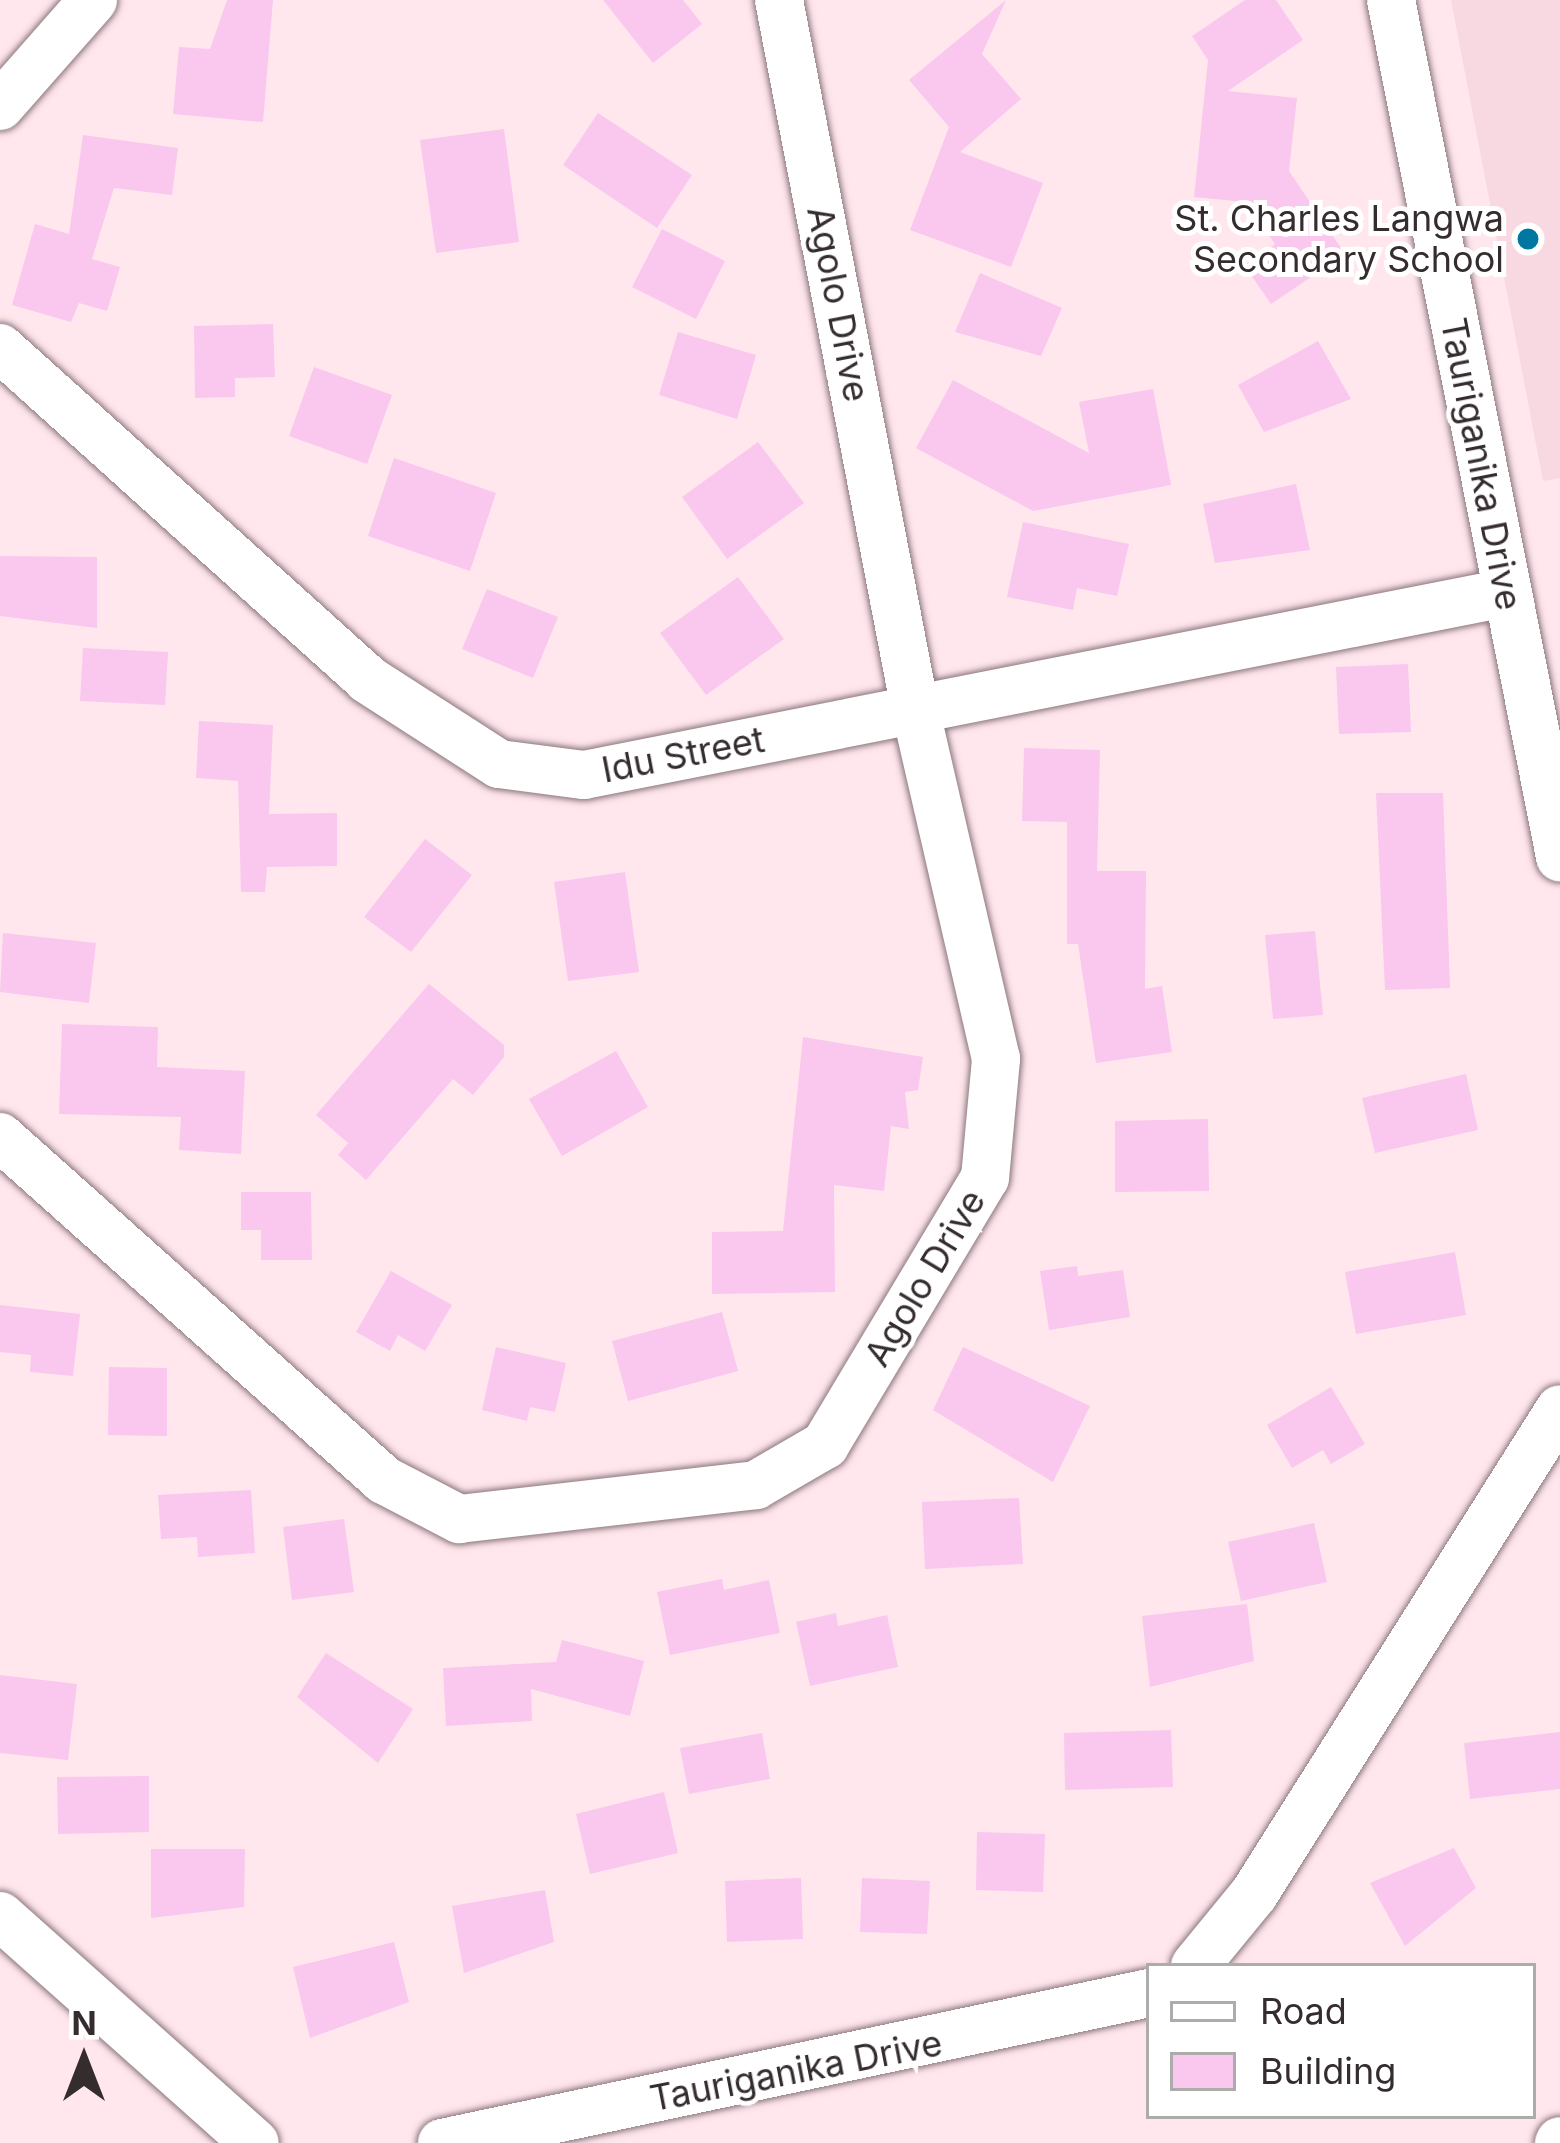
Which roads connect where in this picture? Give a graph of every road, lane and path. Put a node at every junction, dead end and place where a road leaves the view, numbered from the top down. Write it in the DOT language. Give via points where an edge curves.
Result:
graph roads {
  1 [pos="93,0"];
  2 [pos="779,0"];
  3 [pos="1391,0"];
  4 [pos="0,106"];
  5 [pos="0,348"];
  6 [pos="1505,593"];
  7 [pos="916,710"];
  8 [pos="1560,857"];
  9 [pos="0,1137"];
  10 [pos="1560,1409"];
  11 [pos="0,1916"];
  12 [pos="1198,1963"];
  13 [pos="1146,1994"];
  14 [pos="255,2143"];
  15 [pos="442,2143"];
  1 -- 4 [label="street"];
  2 -- 7 [label="street, Agolo Drive"];
  3 -- 6 [label="street, Tauriganika Drive"];
  5 -- 7 [label="street, Idu Street" via="367,679 499,764 584,775"];
  6 -- 7 [label="street, Idu Street"];
  6 -- 8 [label="street, Tauriganika Drive"];
  7 -- 9 [label="street, Agolo Drive" via="996,1059 985,1178 825,1445 756,1485 459,1519 385,1480"];
  10 -- 12 [label="street" via="1254,1894"];
  11 -- 14 [label="street"];
  13 -- 15 [label="street, Tauriganika Drive"];
}
